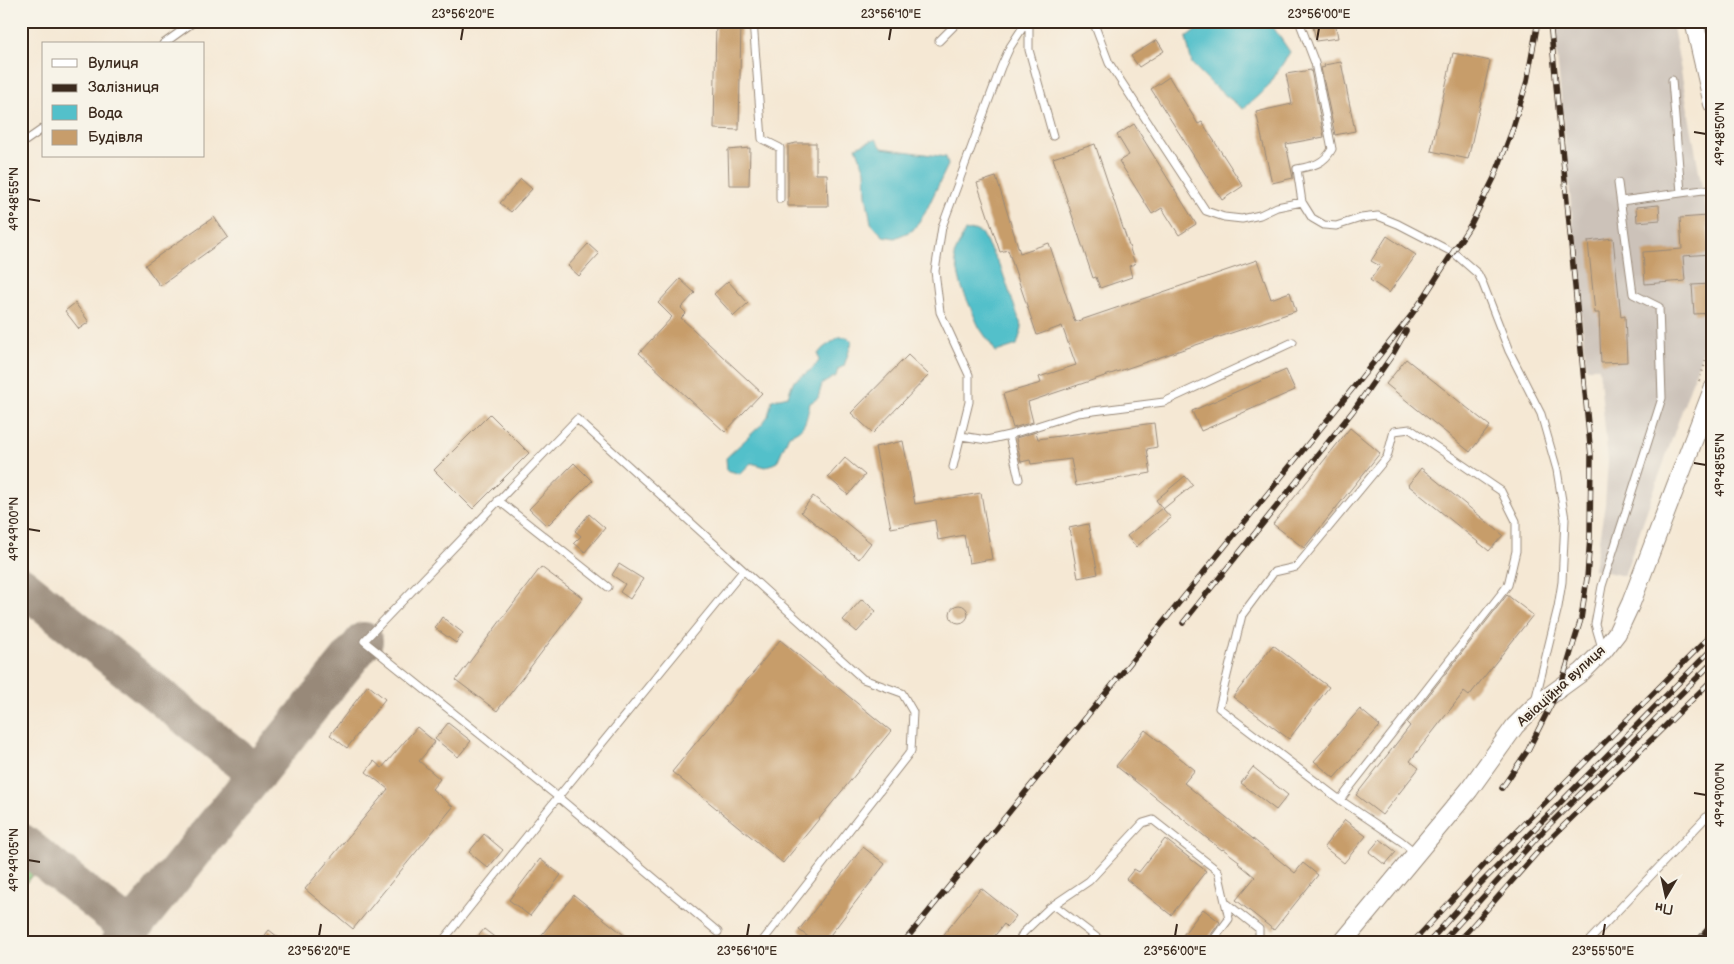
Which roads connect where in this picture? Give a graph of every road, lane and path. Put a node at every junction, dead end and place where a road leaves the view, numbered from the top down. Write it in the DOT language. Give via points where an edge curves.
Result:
graph roads {
  1 [pos="195,21"];
  2 [pos="753,21"];
  3 [pos="959,21"];
  4 [pos="1028,21"];
  5 [pos="1093,21"];
  6 [pos="1299,21"];
  7 [pos="1694,21"];
  8 [pos="1713,32"];
  9 [pos="939,41"];
  10 [pos="166,42"];
  11 [pos="1699,46"];
  12 [pos="1672,80"];
  13 [pos="1713,104"];
  14 [pos="42,129"];
  15 [pos="1053,136"];
  16 [pos="21,144"];
  17 [pos="1618,183"];
  18 [pos="1711,191"];
  19 [pos="1681,193"];
  20 [pos="780,199"];
  21 [pos="1621,201"];
  22 [pos="1302,202"];
  23 [pos="1713,248"];
  24 [pos="1293,342"];
  25 [pos="1713,390"];
  26 [pos="1009,435"];
  27 [pos="960,436"];
  28 [pos="953,467"];
  29 [pos="1019,479"];
  30 [pos="498,500"];
  31 [pos="743,571"];
  32 [pos="608,587"];
  33 [pos="1603,651"];
  34 [pos="1534,706"];
  35 [pos="558,797"];
  36 [pos="1340,800"];
  37 [pos="1713,810"];
  38 [pos="1417,854"];
  39 [pos="1225,902"];
  40 [pos="1054,905"];
  41 [pos="718,932"];
  42 [pos="441,943"];
  43 [pos="761,943"];
  44 [pos="1018,943"];
  45 [pos="1104,943"];
  46 [pos="1211,943"];
  47 [pos="1260,943"];
  48 [pos="1342,943"];
  49 [pos="1587,943"];
  1 -- 10 [label="lane"];
  2 -- 20 [label="lane" via="762,139 780,148"];
  3 -- 9 [label="lane"];
  4 -- 15 [label="lane" via="1029,50"];
  4 -- 27 [label="lane" via="1001,67 942,227 935,271 940,312 969,375 969,402"];
  5 -- 22 [label="lane" via="1109,63 1206,211 1242,219 1260,215 1277,206"];
  6 -- 22 [label="lane" via="1316,63 1332,149 1327,158 1317,165 1298,169"];
  7 -- 11 [label="street"];
  8 -- 11 [label="lane"];
  11 -- 13 [label="street"];
  12 -- 19 [label="lane"];
  14 -- 16 [label="lane"];
  17 -- 21 [label="lane"];
  18 -- 19 [label="lane"];
  18 -- 23 [label="path"];
  19 -- 21 [label="lane"];
  21 -- 33 [label="lane" via="1633,294 1659,308 1662,398 1602,586 1595,624"];
  22 -- 34 [label="lane" via="1312,218 1324,225 1336,226 1378,216 1398,224 1454,253 1478,274 1483,284 1509,351 1541,414 1557,470 1565,519 1558,607"];
  24 -- 26 [label="lane" via="1164,402 1078,413"];
  25 -- 33 [label="street, Авіаційна вулиця" via="1631,603 1617,633"];
  26 -- 27 [label="lane" via="987,440"];
  26 -- 29 [label="lane"];
  27 -- 28 [label="lane"];
  30 -- 31 [label="lane" via="577,420"];
  30 -- 32 [label="lane"];
  30 -- 35 [label="lane" via="364,641"];
  31 -- 35 [label="lane"];
  31 -- 43 [label="lane" via="863,679 902,692 913,712 911,751"];
  33 -- 34 [label="street, Авіаційна вулиця" via="1582,672"];
  34 -- 38 [label="street, Авіаційна вулиця" via="1515,726"];
  35 -- 41 [label="lane"];
  35 -- 42 [label="lane"];
  36 -- 36 [label="lane" via="1220,708 1242,615 1274,572 1296,567 1387,457 1394,432 1410,429 1501,491 1516,521 1516,551 1508,584"];
  36 -- 38 [label="lane"];
  37 -- 49 [label="lane"];
  38 -- 48 [label="street, Авіаційна вулиця"];
  39 -- 40 [label="lane" via="1218,871 1153,820 1142,822 1090,881"];
  39 -- 46 [label="lane" via="1229,919"];
  39 -- 47 [label="lane" via="1259,930"];
  40 -- 44 [label="lane" via="1024,933"];
  40 -- 45 [label="lane"];
}
